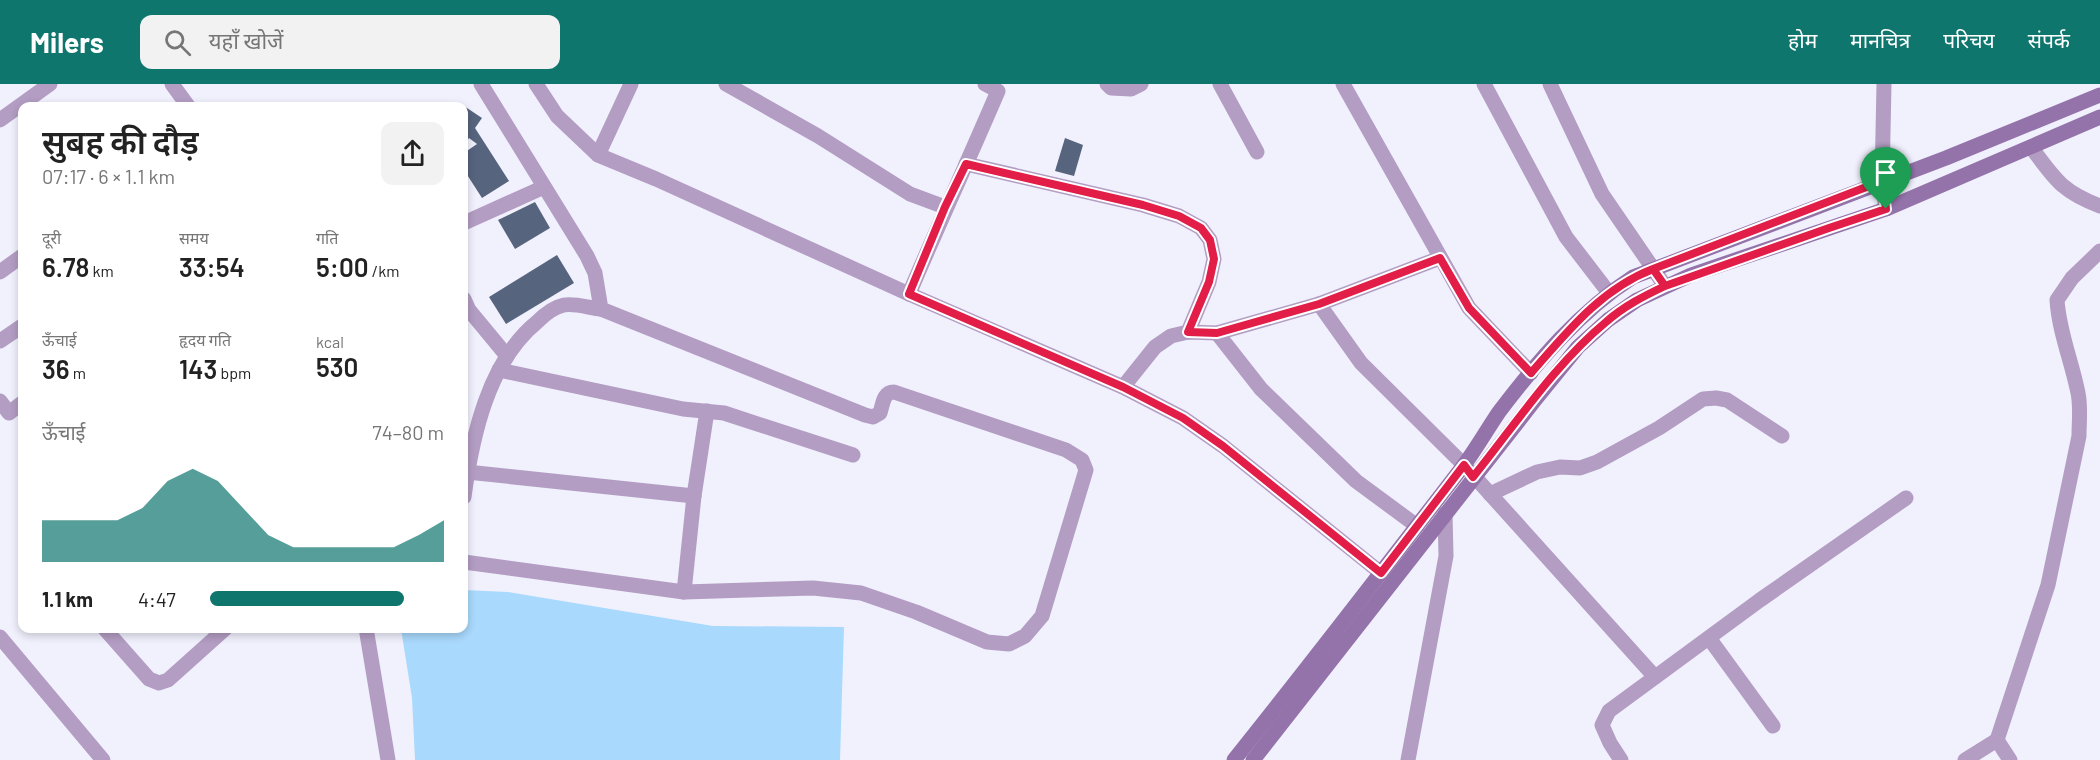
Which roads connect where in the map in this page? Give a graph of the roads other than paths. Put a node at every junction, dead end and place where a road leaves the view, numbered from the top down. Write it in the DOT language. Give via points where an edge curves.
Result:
graph roads {
  1 [pos="50,84"];
  2 [pos="172,84"];
  3 [pos="481,84"];
  4 [pos="536,84"];
  5 [pos="631,84"];
  6 [pos="726,84"];
  7 [pos="1107,84"];
  8 [pos="1142,84"];
  9 [pos="1220,84"];
  10 [pos="1343,84"];
  11 [pos="1484,84"];
  12 [pos="1550,84"];
  13 [pos="1884,84"];
  14 [pos="994,86"];
  15 [pos="2100,95"];
  16 [pos="31,102"];
  17 [pos="185,102"];
  18 [pos="18,110"];
  19 [pos="2100,117"];
  20 [pos="0,120"];
  21 [pos="2031,147"];
  22 [pos="1257,152"];
  23 [pos="598,155"];
  24 [pos="966,164"];
  25 [pos="1882,181"];
  26 [pos="544,188"];
  27 [pos="2100,206"];
  28 [pos="945,207"];
  29 [pos="1886,209"];
  30 [pos="468,221"];
  31 [pos="2100,251"];
  32 [pos="1440,258"];
  33 [pos="18,259"];
  34 [pos="1653,269"];
  35 [pos="0,272"];
  36 [pos="1665,286"];
  37 [pos="1609,293"];
  38 [pos="909,294"];
  39 [pos="1319,304"];
  40 [pos="601,309"];
  41 [pos="468,310"];
  42 [pos="18,329"];
  43 [pos="1188,332"];
  44 [pos="1217,333"];
  45 [pos="0,341"];
  46 [pos="507,356"];
  47 [pos="499,370"];
  48 [pos="1531,373"];
  49 [pos="1123,387"];
  50 [pos="18,405"];
  51 [pos="3,411"];
  52 [pos="707,411"];
  53 [pos="1782,436"];
  54 [pos="853,454"];
  55 [pos="468,468"];
  56 [pos="1469,471"];
  57 [pos="468,472"];
  58 [pos="1490,494"];
  59 [pos="694,496"];
  60 [pos="1906,498"];
  61 [pos="1445,514"];
  62 [pos="1417,526"];
  63 [pos="468,563"];
  64 [pos="1381,573"];
  65 [pos="684,592"];
  66 [pos="108,633"];
  67 [pos="220,633"];
  68 [pos="367,633"];
  69 [pos="0,637"];
  70 [pos="1710,638"];
  71 [pos="1655,677"];
  72 [pos="1773,726"];
  73 [pos="1997,740"];
  74 [pos="103,760"];
  75 [pos="388,760"];
  76 [pos="1234,760"];
  77 [pos="1253,760"];
  78 [pos="1408,760"];
  79 [pos="1621,760"];
  80 [pos="1965,760"];
  81 [pos="2010,760"];
  1 -- 16 [label="street"];
  2 -- 17 [label="street"];
  3 -- 26 [label="street"];
  4 -- 23 [label="street" via="557,116"];
  5 -- 23 [label="street"];
  6 -- 28 [label="street" via="910,194"];
  7 -- 8 [label="street" via="1111,88 1131,89"];
  9 -- 22 [label="street"];
  10 -- 32 [label="street"];
  11 -- 37 [label="street" via="1566,237"];
  12 -- 34 [label="street" via="1602,194"];
  13 -- 25 [label="street"];
  14 -- 24 [label="street"];
  15 -- 25 [label="main road"];
  18 -- 20 [label="street"];
  19 -- 21 [label="main road"];
  21 -- 27 [label="street" via="2066,190"];
  21 -- 29 [label="main road"];
  23 -- 38 [label="street"];
  24 -- 28 [label="street"];
  24 -- 43 [label="street" via="1143,205 1179,216 1201,228 1210,240 1214,259 1209,282"];
  25 -- 29 [label="street"];
  25 -- 34 [label="main road"];
  26 -- 30 [label="street"];
  26 -- 40 [label="street" via="591,265"];
  28 -- 38 [label="street"];
  29 -- 36 [label="main road"];
  31 -- 73 [label="street" via="2056,300 2079,395 2079,436 2048,585"];
  32 -- 39 [label="street"];
  32 -- 48 [label="street" via="1469,308"];
  33 -- 35 [label="street"];
  34 -- 36 [label="street"];
  34 -- 37 [label="main road"];
  36 -- 56 [label="main road" via="1608,320 1578,347"];
  37 -- 48 [label="main road" via="1575,323"];
  38 -- 49 [label="street"];
  39 -- 44 [label="street"];
  39 -- 56 [label="street" via="1361,363"];
  40 -- 46 [label="street" via="564,305 548,312"];
  40 -- 65 [label="street" via="865,415 873,417 880,413 884,397 894,392 1066,450 1082,460 1086,470 1042,616 1025,636 1009,644 987,642 861,593 813,588"];
  41 -- 46 [label="street"];
  42 -- 45 [label="street"];
  43 -- 44 [label="street"];
  43 -- 49 [label="street" via="1171,336 1155,347"];
  44 -- 62 [label="street" via="1261,389 1356,482"];
  46 -- 47 [label="street"];
  47 -- 52 [label="street"];
  47 -- 55 [label="street" via="482,413"];
  48 -- 56 [label="main road" via="1499,413"];
  49 -- 64 [label="street" via="1183,418 1223,446"];
  50 -- 51 [label="street"];
  52 -- 54 [label="street"];
  52 -- 59 [label="street"];
  53 -- 58 [label="street" via="1727,400 1703,399 1598,462 1580,468 1537,472"];
  56 -- 58 [label="street"];
  56 -- 61 [label="main road"];
  56 -- 62 [label="main road"];
  57 -- 59 [label="street"];
  58 -- 71 [label="street"];
  59 -- 65 [label="street"];
  60 -- 70 [label="street"];
  61 -- 77 [label="main road"];
  61 -- 78 [label="street" via="1446,556"];
  62 -- 64 [label="main road"];
  63 -- 65 [label="street"];
  64 -- 76 [label="main road"];
  66 -- 67 [label="street" via="149,679 159,683 168,680"];
  68 -- 75 [label="street"];
  69 -- 74 [label="street"];
  70 -- 71 [label="street"];
  70 -- 72 [label="street"];
  71 -- 79 [label="street" via="1609,711 1602,725"];
  73 -- 80 [label="street"];
  73 -- 81 [label="street"];
}
